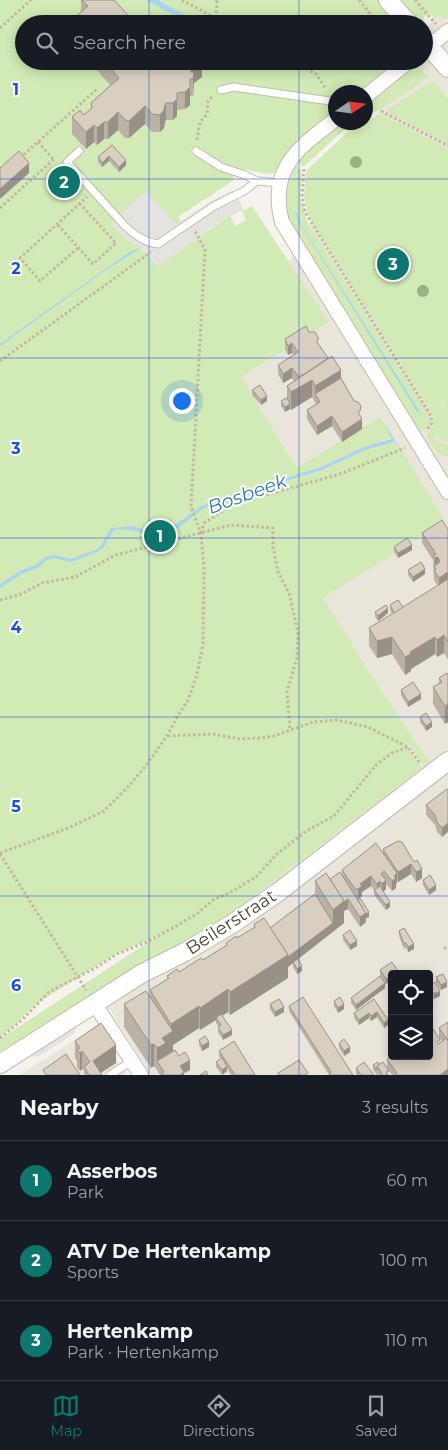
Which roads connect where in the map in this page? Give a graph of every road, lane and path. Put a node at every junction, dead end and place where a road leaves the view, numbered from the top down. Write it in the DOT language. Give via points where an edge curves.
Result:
graph roads {
  1 [pos="31,0"];
  2 [pos="182,0"];
  3 [pos="217,0"];
  4 [pos="358,0"];
  5 [pos="388,0"];
  6 [pos="415,0"];
  7 [pos="210,15"];
  8 [pos="216,15"];
  9 [pos="372,15"];
  10 [pos="401,15"];
  11 [pos="430,15"];
  12 [pos="433,19"];
  13 [pos="0,28"];
  14 [pos="446,32"];
  15 [pos="433,40"];
  16 [pos="433,52"];
  17 [pos="448,68"];
  18 [pos="309,70"];
  19 [pos="398,70"];
  20 [pos="97,88"];
  21 [pos="221,90"];
  22 [pos="373,90"];
  23 [pos="328,92"];
  24 [pos="328,101"];
  25 [pos="381,111"];
  26 [pos="328,125"];
  27 [pos="38,142"];
  28 [pos="448,146"];
  29 [pos="79,151"];
  30 [pos="196,151"];
  31 [pos="19,159"];
  32 [pos="54,159"];
  33 [pos="67,162"];
  34 [pos="304,169"];
  35 [pos="257,181"];
  36 [pos="279,183"];
  37 [pos="92,192"];
  38 [pos="80,204"];
  39 [pos="0,208"];
  40 [pos="189,222"];
  41 [pos="58,225"];
  42 [pos="158,244"];
  43 [pos="78,248"];
  44 [pos="0,361"];
  45 [pos="422,434"];
  46 [pos="412,444"];
  47 [pos="443,472"];
  48 [pos="448,492"];
  49 [pos="200,534"];
  50 [pos="0,600"];
  51 [pos="290,730"];
  52 [pos="168,736"];
  53 [pos="408,747"];
  54 [pos="448,761"];
  55 [pos="429,775"];
  56 [pos="0,854"];
  57 [pos="448,946"];
  58 [pos="444,949"];
  59 [pos="78,977"];
  60 [pos="94,1003"];
  61 [pos="0,1038"];
  62 [pos="132,1060"];
  63 [pos="0,1064"];
  64 [pos="110,1075"];
  65 [pos="141,1075"];
  1 -- 13 [label="path"];
  2 -- 7 [label="path"];
  3 -- 8 [label="path"];
  4 -- 9 [label="path"];
  5 -- 10 [label="street"];
  6 -- 11 [label="path"];
  12 -- 14 [label="path"];
  14 -- 15 [label="street"];
  16 -- 17 [label="street"];
  18 -- 23 [label="path" via="316,74"];
  19 -- 22 [label="street"];
  20 -- 27 [label="path"];
  21 -- 24 [label="lane" via="247,89"];
  21 -- 30 [label="path" via="208,101 207,114 197,133"];
  25 -- 28 [label="path"];
  26 -- 36 [label="street" via="302,145"];
  27 -- 31 [label="path"];
  27 -- 32 [label="path"];
  29 -- 33 [label="lane"];
  30 -- 35 [label="lane" via="222,167"];
  32 -- 33 [label="path"];
  32 -- 39 [label="path"];
  33 -- 37 [label="lane"];
  34 -- 45 [label="path" via="302,196 305,212 432,416 431,426"];
  35 -- 36 [label="lane"];
  35 -- 40 [label="lane"];
  36 -- 47 [label="street" via="278,207 282,222"];
  37 -- 38 [label="path"];
  37 -- 42 [label="lane" via="142,239"];
  38 -- 41 [label="path"];
  38 -- 43 [label="path" via="116,243 93,264"];
  40 -- 42 [label="lane"];
  40 -- 49 [label="path" via="205,250 191,506"];
  41 -- 43 [label="path"];
  41 -- 43 [label="path" via="20,258 40,281"];
  42 -- 44 [label="path" via="150,254"];
  46 -- 49 [label="path" via="340,474 241,502 204,523"];
  47 -- 48 [label="street"];
  49 -- 50 [label="path" via="116,554 75,577 42,583"];
  49 -- 51 [label="path" via="231,526 273,528 278,572 289,593 298,632 297,658 287,692"];
  49 -- 52 [label="path" via="204,568 203,644 188,700"];
  51 -- 52 [label="path" via="246,740 213,734"];
  51 -- 53 [label="path" via="312,722 346,721 368,727"];
  52 -- 56 [label="path" via="127,788 104,811"];
  53 -- 55 [label="path"];
  53 -- 59 [label="path" via="384,758 334,816 277,854 257,876 213,900 178,925"];
  54 -- 55 [label="street, Beilerstraat"];
  55 -- 60 [label="street, Beilerstraat" via="232,924"];
  56 -- 59 [label="path"];
  57 -- 58 [label="path"];
  59 -- 60 [label="path"];
  59 -- 61 [label="path" via="44,996"];
  60 -- 62 [label="street"];
  60 -- 63 [label="street, Beilerstraat"];
  62 -- 64 [label="lane"];
  62 -- 65 [label="street"];
}
